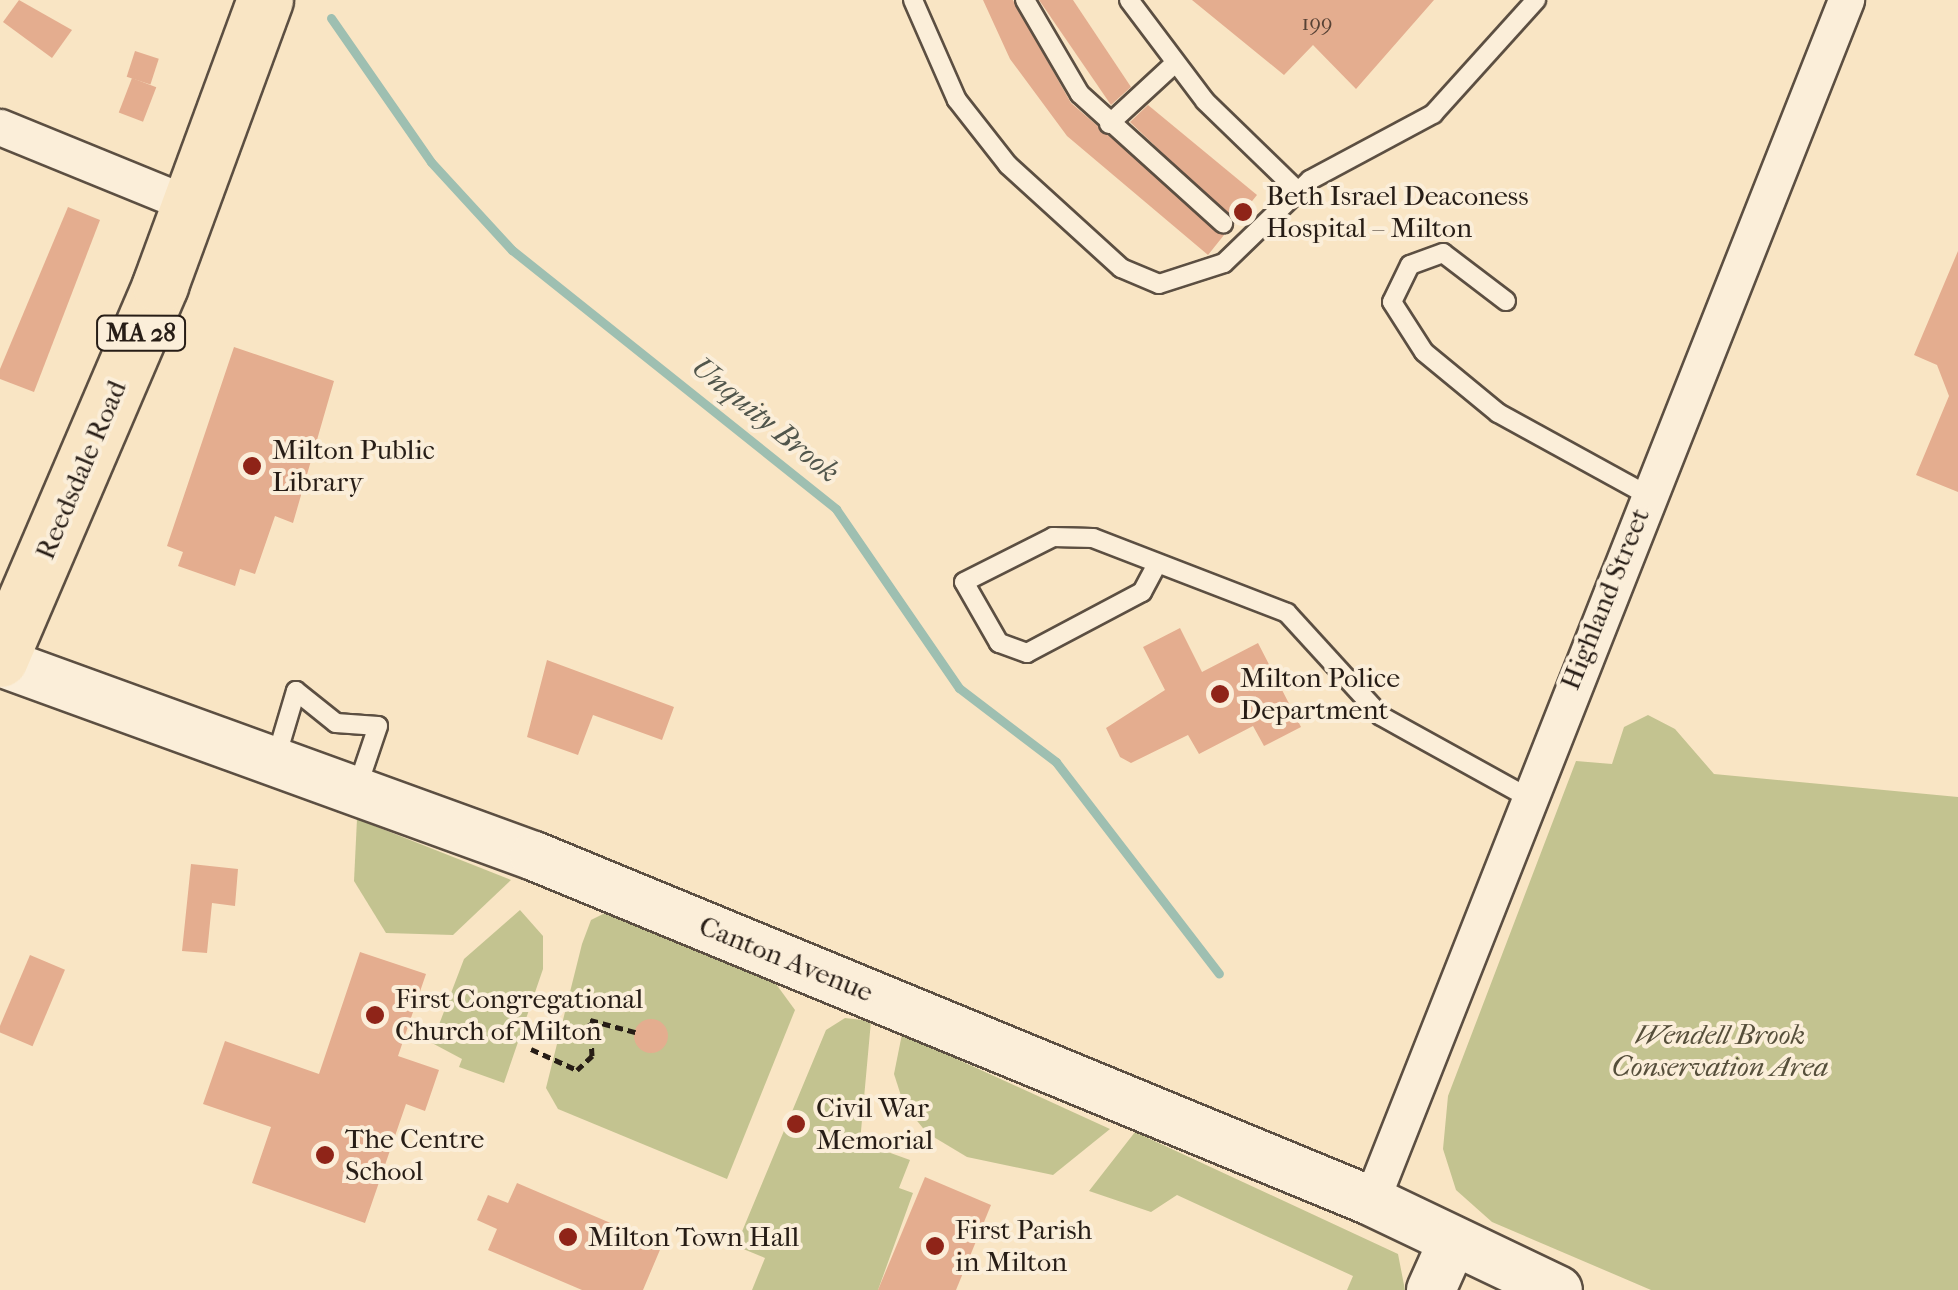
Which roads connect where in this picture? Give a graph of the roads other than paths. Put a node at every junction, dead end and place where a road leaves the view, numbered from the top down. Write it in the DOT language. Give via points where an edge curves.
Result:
graph roads {
  1 [pos="265,0"];
  2 [pos="913,0"];
  3 [pos="1026,0"];
  4 [pos="1129,0"];
  5 [pos="1536,0"];
  6 [pos="1846,0"];
  7 [pos="1174,64"];
  8 [pos="1109,124"];
  9 [pos="0,127"];
  10 [pos="1297,190"];
  11 [pos="191,204"];
  12 [pos="1246,242"];
  13 [pos="1506,302"];
  14 [pos="1647,495"];
  15 [pos="1157,564"];
  16 [pos="0,660"];
  17 [pos="276,758"];
  18 [pos="357,788"];
  19 [pos="1527,797"];
  20 [pos="1371,1201"];
  21 [pos="1452,1243"];
  22 [pos="1431,1290"];
  23 [pos="1558,1290"];
  1 -- 11 [label="main road, Reedsdale Road / MA 28"];
  2 -- 12 [label="lane" via="979,131 1051,210 1130,275 1159,284 1195,278"];
  3 -- 8 [label="lane" via="1063,71"];
  4 -- 7 [label="lane"];
  5 -- 10 [label="lane" via="1443,106"];
  6 -- 14 [label="street, Highland Street"];
  7 -- 8 [label="lane"];
  7 -- 10 [label="lane"];
  8 -- 12 [label="lane"];
  9 -- 11 [label="street"];
  10 -- 12 [label="lane"];
  11 -- 16 [label="main road, Reedsdale Road / MA 28"];
  13 -- 14 [label="lane" via="1444,253 1410,264 1392,302 1424,352 1498,413"];
  14 -- 19 [label="street, Highland Street"];
  15 -- 15 [label="lane" via="1066,535 964,582 991,633 1016,654 1142,592"];
  15 -- 19 [label="lane" via="1286,613 1380,716"];
  16 -- 17 [label="main road, Canton Avenue"];
  17 -- 18 [label="main road, Canton Avenue"];
  17 -- 18 [label="lane" via="296,691 336,723 378,726"];
  18 -- 20 [label="main road, Canton Avenue"];
  19 -- 20 [label="street, Highland Street"];
  20 -- 21 [label="main road, Canton Avenue"];
  21 -- 22 [label="main road"];
  21 -- 23 [label="main road, Canton Avenue"];
}
